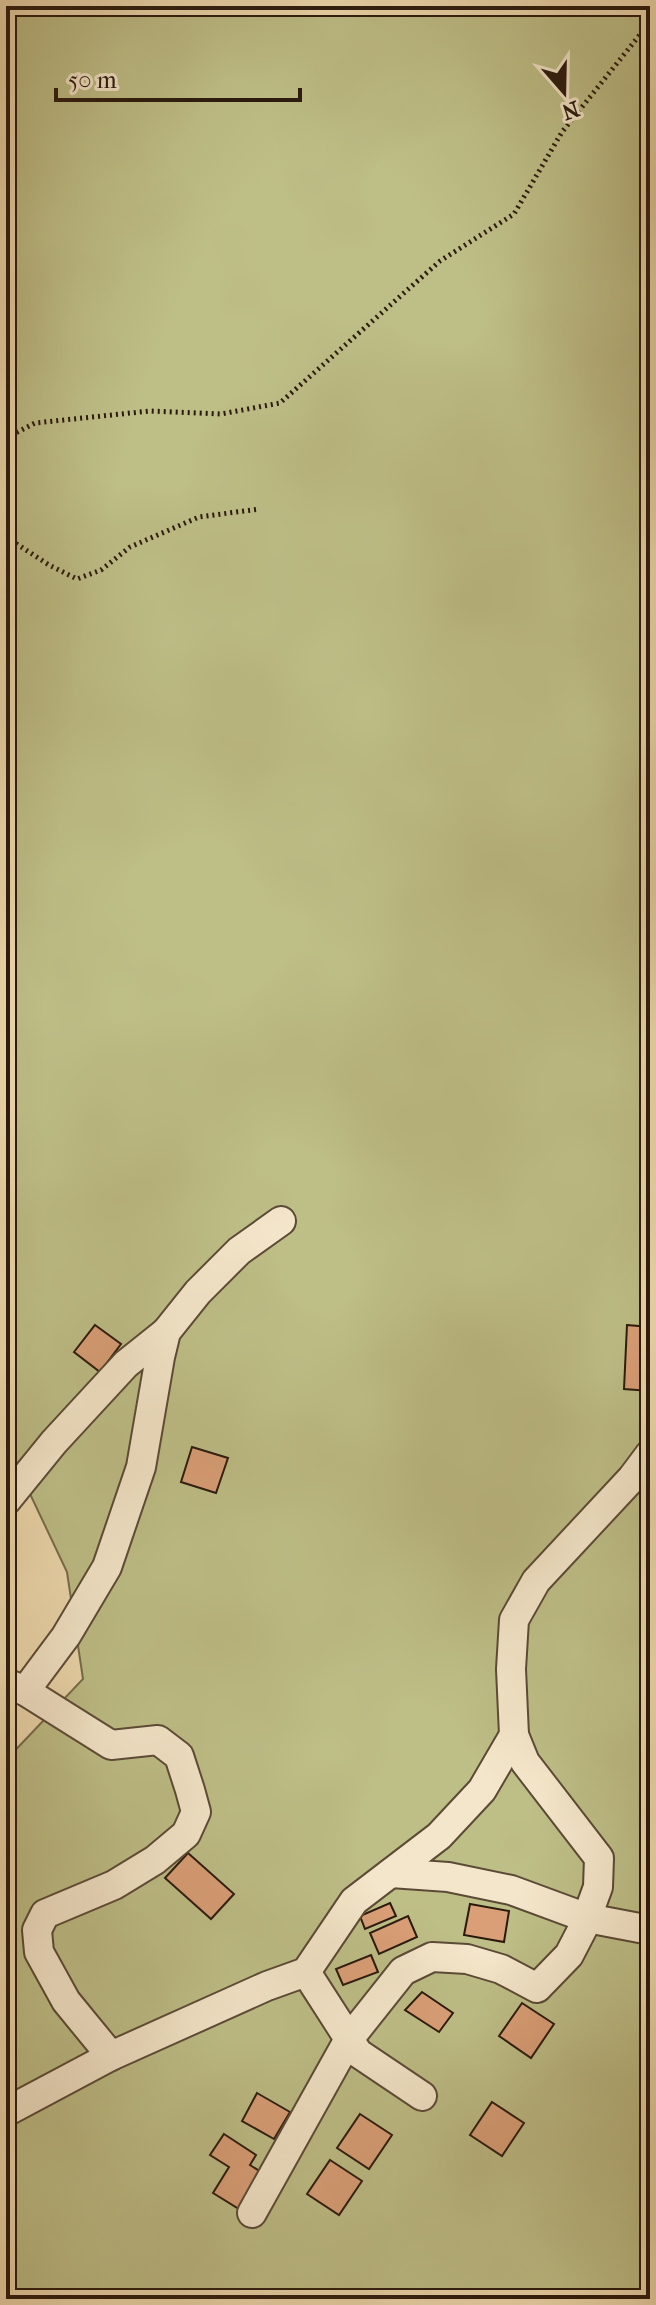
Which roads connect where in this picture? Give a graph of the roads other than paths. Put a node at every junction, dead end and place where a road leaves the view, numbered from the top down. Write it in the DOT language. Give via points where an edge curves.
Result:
graph roads {
  1 [pos="281,1221"];
  2 [pos="166,1332"];
  3 [pos="650,1454"];
  4 [pos="6,1501"];
  5 [pos="13,1689"];
  6 [pos="514,1735"];
  7 [pos="391,1873"];
  8 [pos="587,1918"];
  9 [pos="650,1930"];
  10 [pos="306,1972"];
  11 [pos="349,2039"];
  12 [pos="111,2056"];
  13 [pos="422,2096"];
  14 [pos="6,2112"];
  15 [pos="252,2213"];
  1 -- 2 [label="street" via="239,1251"];
  2 -- 4 [label="street" via="126,1364"];
  2 -- 5 [label="street" via="141,1467 107,1567 66,1636"];
  3 -- 6 [label="street" via="536,1581 514,1620"];
  5 -- 12 [label="street" via="111,1745 158,1740 179,1756 196,1812 186,1834 155,1860 114,1885 45,1914 37,1930 39,1952 66,2001"];
  6 -- 7 [label="street" via="482,1790 439,1836"];
  6 -- 8 [label="street" via="525,1762 599,1858 598,1887"];
  7 -- 8 [label="street" via="448,1877 511,1890"];
  7 -- 10 [label="street" via="354,1901"];
  8 -- 9 [label="street"];
  8 -- 11 [label="street" via="569,1955 537,1988 501,1969 467,1959 432,1957 403,1971"];
  10 -- 11 [label="street"];
  10 -- 12 [label="street"];
  11 -- 13 [label="street" via="358,2053"];
  11 -- 15 [label="street"];
  12 -- 14 [label="street"];
}
